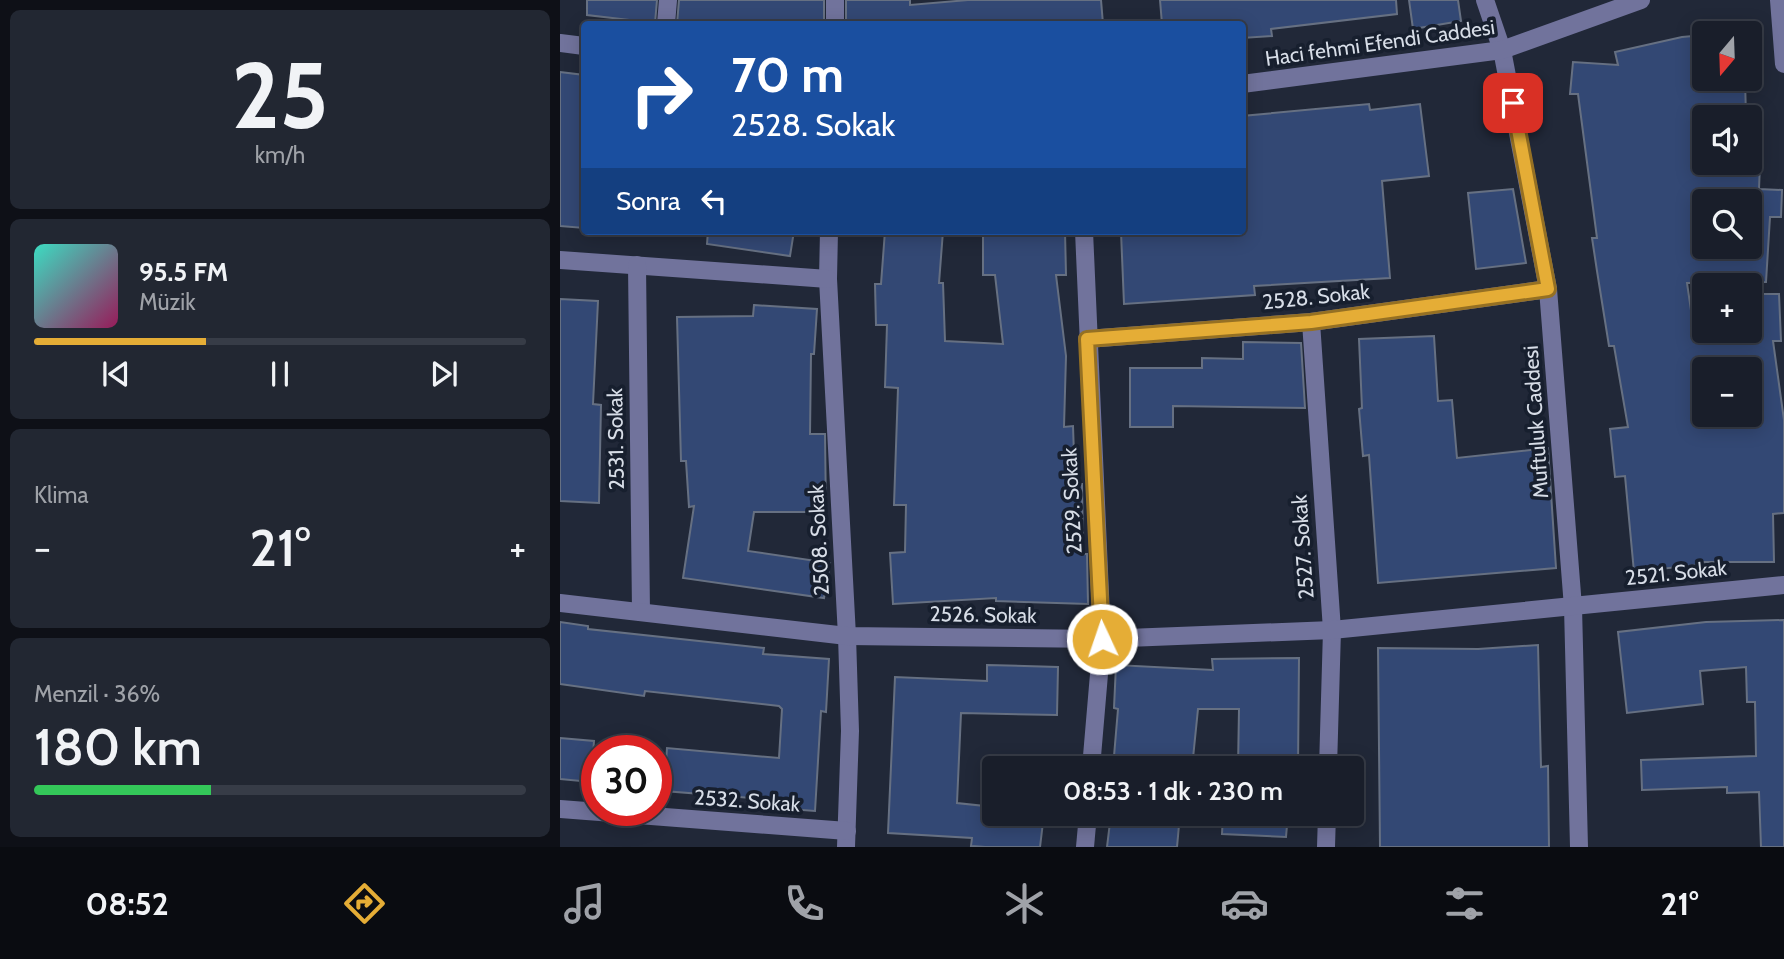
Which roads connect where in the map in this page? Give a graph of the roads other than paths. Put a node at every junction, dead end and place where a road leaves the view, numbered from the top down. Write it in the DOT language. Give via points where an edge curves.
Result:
graph roads {
  1 [pos="668,0"];
  2 [pos="835,0"];
  3 [pos="1485,0"];
  4 [pos="1641,0"];
  5 [pos="1779,0"];
  6 [pos="666,21"];
  7 [pos="835,21"];
  8 [pos="560,43"];
  9 [pos="581,46"];
  10 [pos="1502,50"];
  11 [pos="1784,64"];
  12 [pos="1246,83"];
  13 [pos="829,235"];
  14 [pos="1084,235"];
  15 [pos="560,260"];
  16 [pos="637,265"];
  17 [pos="828,279"];
  18 [pos="1548,289"];
  19 [pos="1311,322"];
  20 [pos="1087,339"];
  21 [pos="1784,585"];
  22 [pos="560,603"];
  23 [pos="1573,607"];
  24 [pos="641,612"];
  25 [pos="1332,630"];
  26 [pos="847,636"];
  27 [pos="1102,639"];
  28 [pos="1092,756"];
  29 [pos="1328,756"];
  30 [pos="560,809"];
  31 [pos="1087,826"];
  32 [pos="1327,826"];
  33 [pos="846,839"];
  34 [pos="1085,847"];
  35 [pos="1326,847"];
  36 [pos="1579,847"];
  1 -- 6 [label="street"];
  2 -- 7 [label="street"];
  3 -- 10 [label="street, Muftuluk Caddesi"];
  4 -- 10 [label="street, Haci fehmi Efendi Caddesi"];
  5 -- 11 [label="street"];
  8 -- 9 [label="street"];
  10 -- 12 [label="street, Haci fehmi Efendi Caddesi"];
  10 -- 18 [label="street, Muftuluk Caddesi"];
  13 -- 17 [label="street, 2508. Sokak"];
  14 -- 20 [label="street, 2529. Sokak"];
  15 -- 16 [label="street"];
  16 -- 17 [label="street"];
  16 -- 24 [label="street, 2531. Sokak"];
  17 -- 26 [label="street, 2508. Sokak"];
  18 -- 19 [label="street, 2528. Sokak"];
  18 -- 23 [label="street, Muftuluk Caddesi"];
  19 -- 20 [label="street, 2528. Sokak"];
  19 -- 25 [label="street, 2527. Sokak"];
  20 -- 27 [label="street, 2529. Sokak"];
  21 -- 23 [label="street, 2521. Sokak"];
  22 -- 24 [label="street, 2526. Sokak"];
  23 -- 25 [label="street, 2526. Sokak"];
  23 -- 36 [label="street, Muftuluk Caddesi"];
  24 -- 26 [label="street, 2526. Sokak"];
  25 -- 27 [label="street, 2526. Sokak"];
  25 -- 29 [label="street, 2527. Sokak"];
  26 -- 27 [label="street, 2526. Sokak"];
  26 -- 33 [label="street, 2508. Sokak"];
  27 -- 28 [label="street, 2529. Sokak"];
  30 -- 33 [label="street, 2532. Sokak"];
  31 -- 34 [label="street"];
  32 -- 35 [label="street"];
}
